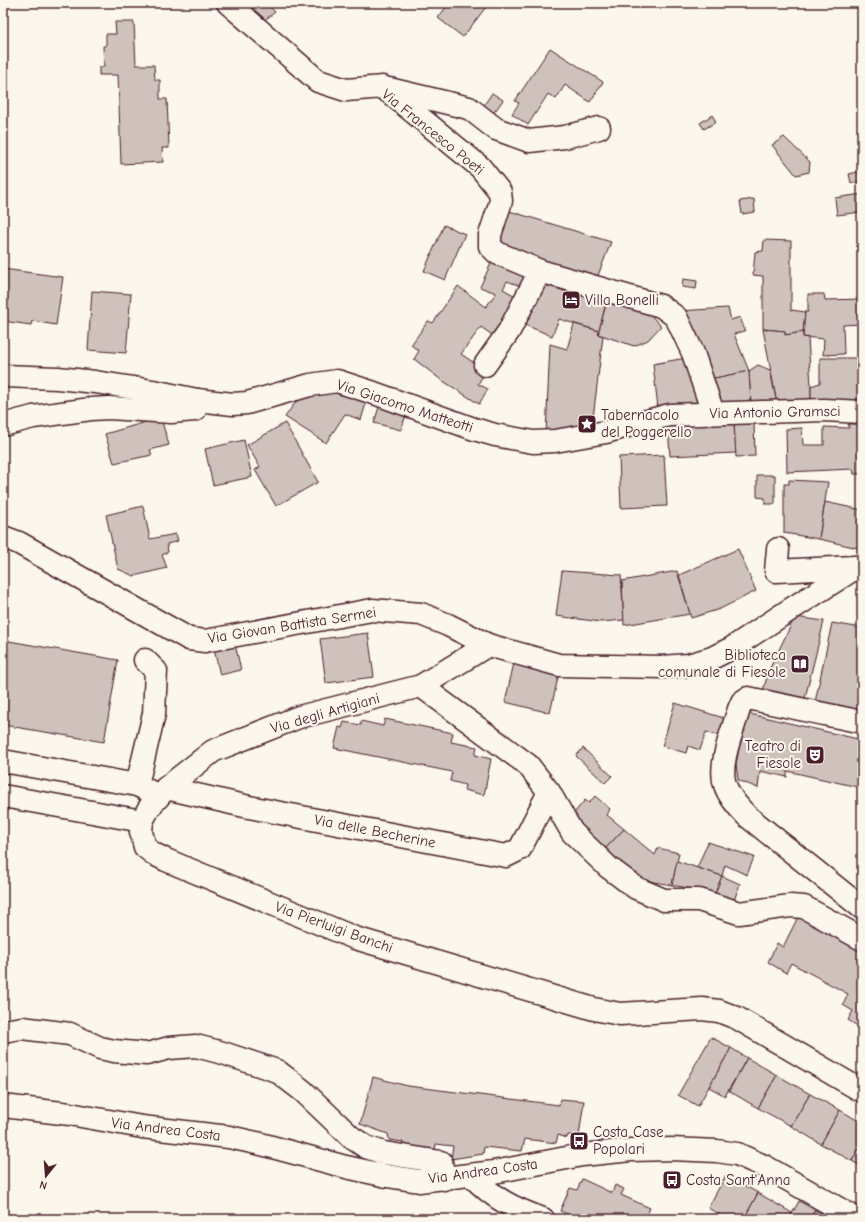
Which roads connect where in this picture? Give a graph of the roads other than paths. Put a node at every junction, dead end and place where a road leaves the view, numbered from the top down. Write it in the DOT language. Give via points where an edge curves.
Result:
graph roads {
  1 [pos="228,3"];
  2 [pos="383,87"];
  3 [pos="599,128"];
  4 [pos="540,271"];
  5 [pos="485,365"];
  6 [pos="3,376"];
  7 [pos="197,400"];
  8 [pos="862,412"];
  9 [pos="713,413"];
  10 [pos="664,416"];
  11 [pos="3,425"];
  12 [pos="3,537"];
  13 [pos="778,549"];
  14 [pos="860,567"];
  15 [pos="488,645"];
  16 [pos="145,660"];
  17 [pos="421,686"];
  18 [pos="862,722"];
  19 [pos="3,761"];
  20 [pos="136,785"];
  21 [pos="163,792"];
  22 [pos="550,792"];
  23 [pos="3,796"];
  24 [pos="142,821"];
  25 [pos="862,908"];
  26 [pos="862,939"];
  27 [pos="3,1031"];
  28 [pos="862,1091"];
  29 [pos="3,1106"];
  30 [pos="442,1170"];
  31 [pos="471,1175"];
  32 [pos="543,1219"];
  33 [pos="857,1219"];
  1 -- 2 [label="street, Via Francesco Poeti" via="318,81 346,90"];
  2 -- 3 [label="street" via="469,108 496,129 529,141 565,138"];
  2 -- 4 [label="street, Via Francesco Poeti" via="480,167 500,192 501,201 490,235 490,246 497,253"];
  4 -- 5 [label="street" via="509,331"];
  4 -- 9 [label="street, Via Francesco Poeti" via="662,306 676,317 693,354"];
  6 -- 7 [label="street, Via Giacomo Matteotti" via="51,377 95,382"];
  7 -- 10 [label="street, Via Giacomo Matteotti" via="223,404 246,403 310,385 337,382 474,429 514,440 544,442 606,432"];
  7 -- 11 [label="street" via="195,410 171,412 91,409 33,417"];
  8 -- 9 [label="street, Via Antonio Gramsci" via="824,410"];
  9 -- 10 [label="street, Via Antonio Gramsci"];
  12 -- 15 [label="street, Via Giovan Battista Sermei" via="19,543 189,639 205,641 372,610 421,614 448,624"];
  13 -- 14 [label="street" via="776,571"];
  14 -- 15 [label="street, Via Giovan Battista Sermei" via="788,610 732,648 688,666 662,668 559,665"];
  15 -- 17 [label="street, Via degli Artigiani"];
  16 -- 20 [label="street" via="156,671 154,714"];
  17 -- 21 [label="street, Via degli Artigiani" via="300,717 213,751"];
  17 -- 22 [label="street" via="528,765"];
  18 -- 25 [label="street" via="748,698 742,702 723,771 729,794 747,816"];
  19 -- 20 [label="street"];
  20 -- 21 [label="street"];
  21 -- 22 [label="street, Via delle Becherine" via="506,856 520,849"];
  21 -- 24 [label="street"];
  22 -- 26 [label="street" via="572,832 608,867 636,888 664,900 699,900 739,912 790,906 804,907"];
  23 -- 24 [label="street"];
  24 -- 28 [label="street, Via Pierluigi Banchi" via="141,832 145,847 154,854 355,938 594,1009 620,1014 702,1009 719,1011 737,1018"];
  27 -- 30 [label="street" via="22,1028 70,1034 100,1048 114,1051 147,1054 169,1048 196,1046 223,1053 277,1071 303,1091 351,1137 366,1147"];
  29 -- 30 [label="street, Via Andrea Costa" via="229,1137 346,1167 419,1181"];
  30 -- 31 [label="street, Via Andrea Costa"];
  31 -- 32 [label="street" via="498,1199 515,1209"];
  31 -- 33 [label="street, Via Andrea Costa" via="582,1155 631,1150 717,1151 737,1154 766,1167"];
}
